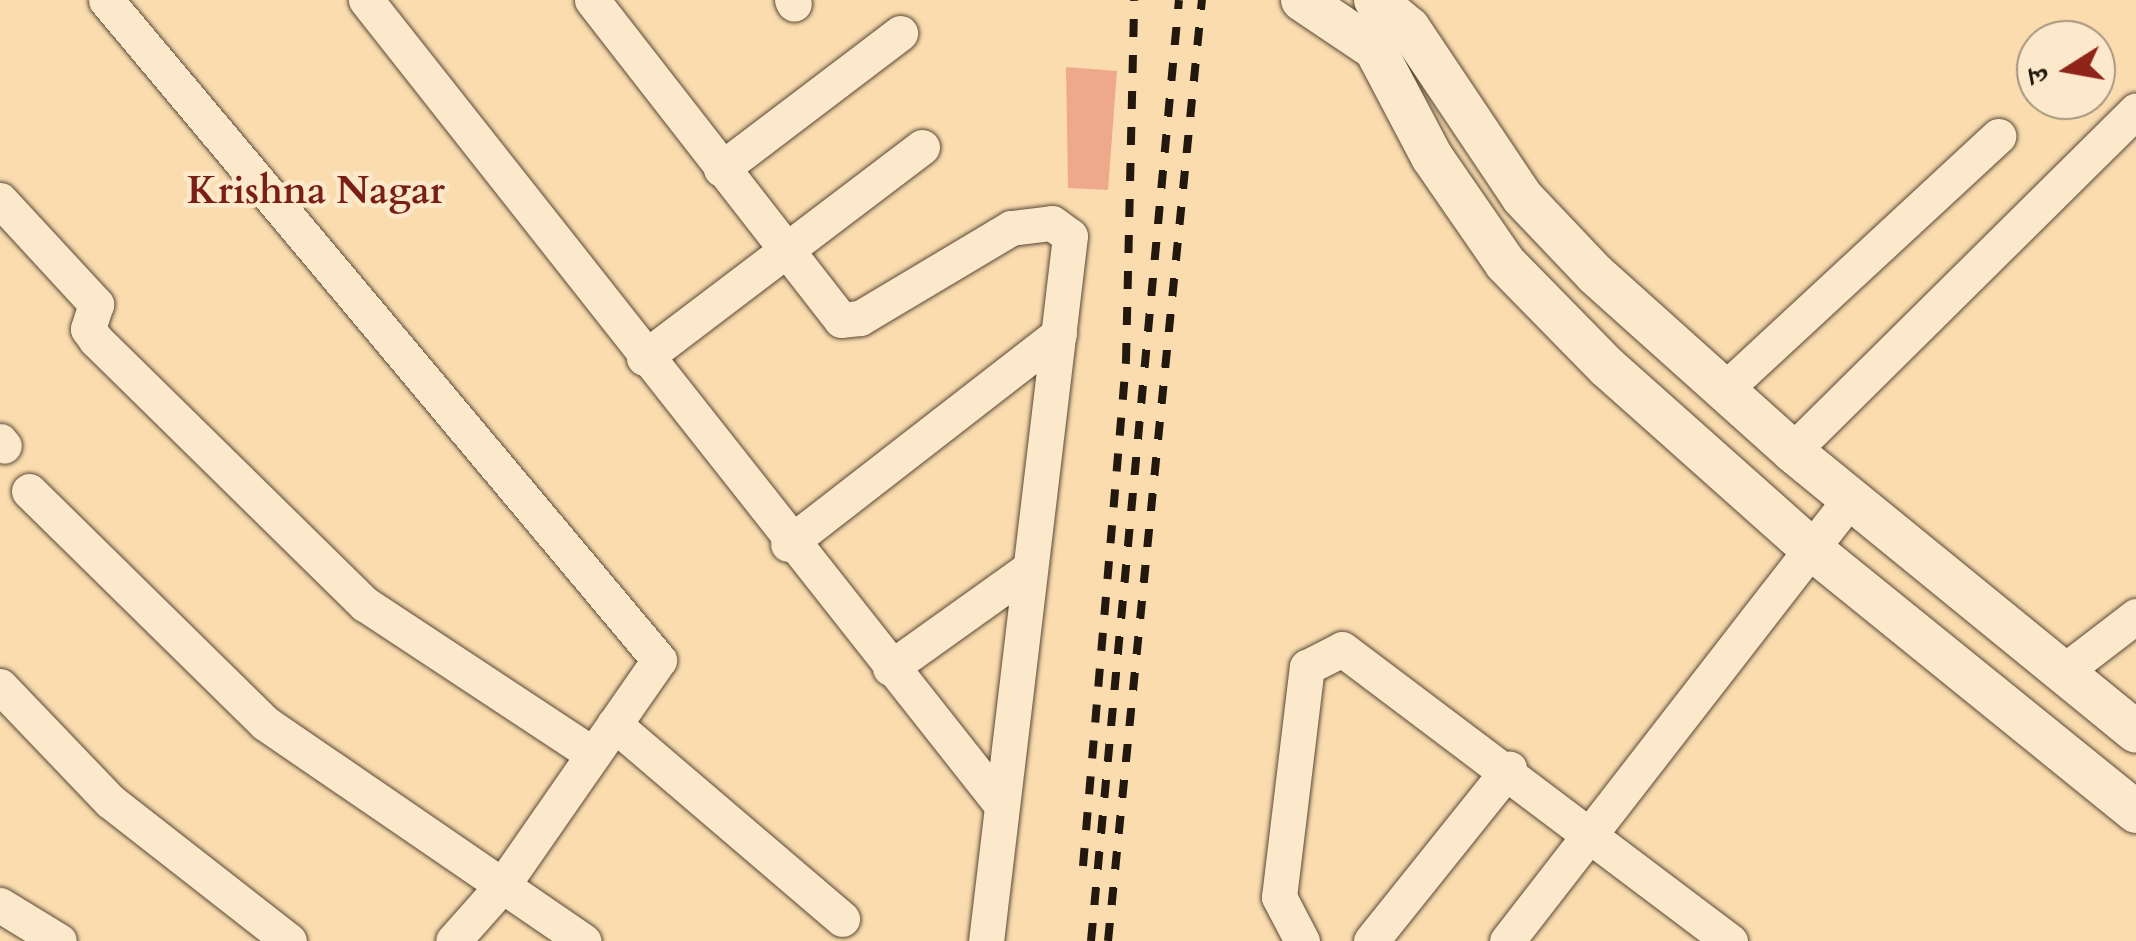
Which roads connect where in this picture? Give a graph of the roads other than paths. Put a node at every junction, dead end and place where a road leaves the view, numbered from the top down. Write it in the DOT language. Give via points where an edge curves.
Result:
graph roads {
  1 [pos="106,0"];
  2 [pos="366,0"];
  3 [pos="1375,0"];
  4 [pos="1307,2"];
  5 [pos="610,7"];
  6 [pos="900,33"];
  7 [pos="2136,110"];
  8 [pos="1998,136"];
  9 [pos="922,147"];
  10 [pos="721,170"];
  11 [pos="5,215"];
  12 [pos="783,250"];
  13 [pos="1059,334"];
  14 [pos="644,358"];
  15 [pos="1724,390"];
  16 [pos="1792,450"];
  17 [pos="29,491"];
  18 [pos="1850,499"];
  19 [pos="788,544"];
  20 [pos="1809,547"];
  21 [pos="1029,570"];
  22 [pos="2136,616"];
  23 [pos="890,668"];
  24 [pos="2063,672"];
  25 [pos="0,686"];
  26 [pos="614,724"];
  27 [pos="2136,732"];
  28 [pos="591,752"];
  29 [pos="1509,768"];
  30 [pos="1000,803"];
  31 [pos="2136,812"];
  32 [pos="1591,830"];
  33 [pos="501,887"];
  34 [pos="0,905"];
  35 [pos="842,919"];
  36 [pos="59,941"];
  37 [pos="288,941"];
  38 [pos="453,941"];
  39 [pos="583,941"];
  40 [pos="986,941"];
  41 [pos="1302,941"];
  42 [pos="1370,941"];
  43 [pos="1507,941"];
  44 [pos="1730,941"];
  1 -- 26 [label="street" via="656,651 658,667"];
  2 -- 14 [label="street"];
  3 -- 15 [label="street" via="1409,28 1522,198"];
  4 -- 20 [label="street" via="1375,49 1432,156 1505,263"];
  5 -- 10 [label="street"];
  6 -- 10 [label="street"];
  7 -- 16 [label="street"];
  8 -- 15 [label="street"];
  9 -- 12 [label="street"];
  10 -- 12 [label="street"];
  11 -- 28 [label="street" via="99,308 88,326 96,340 364,604"];
  12 -- 13 [label="street" via="828,309 850,320 985,239 1062,226 1070,256"];
  12 -- 14 [label="street"];
  13 -- 19 [label="street"];
  13 -- 21 [label="street"];
  14 -- 19 [label="street"];
  15 -- 16 [label="street"];
  16 -- 18 [label="street"];
  17 -- 33 [label="street" via="265,724"];
  18 -- 20 [label="street"];
  18 -- 24 [label="street"];
  19 -- 23 [label="street"];
  20 -- 31 [label="street"];
  20 -- 32 [label="street"];
  21 -- 23 [label="street"];
  21 -- 30 [label="street"];
  22 -- 24 [label="street"];
  23 -- 30 [label="street"];
  24 -- 27 [label="street"];
  25 -- 37 [label="street" via="110,800"];
  26 -- 28 [label="street"];
  26 -- 35 [label="street"];
  28 -- 33 [label="street"];
  29 -- 32 [label="street"];
  29 -- 41 [label="street" via="1353,652 1316,655 1279,898"];
  29 -- 42 [label="street"];
  30 -- 40 [label="street"];
  32 -- 43 [label="street"];
  32 -- 44 [label="street"];
  33 -- 38 [label="street"];
  33 -- 39 [label="street"];
  34 -- 36 [label="street"];
}
